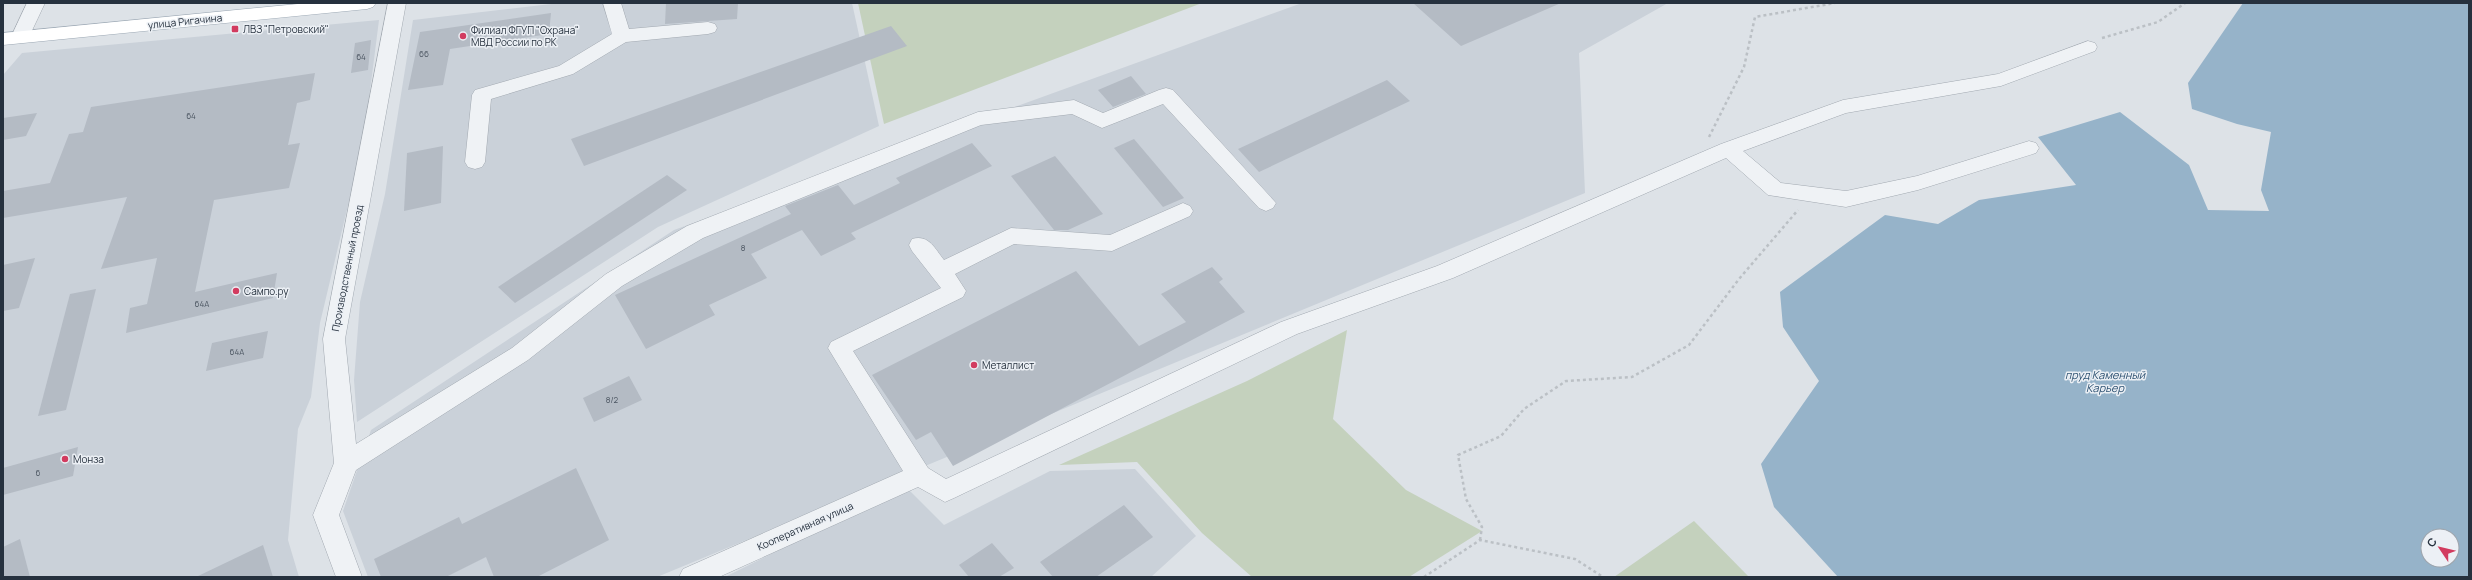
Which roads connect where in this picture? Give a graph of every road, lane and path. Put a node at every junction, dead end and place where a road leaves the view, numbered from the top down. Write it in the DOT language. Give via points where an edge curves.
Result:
graph roads {
  1 [pos="36,3"];
  2 [pos="367,3"];
  3 [pos="397,3"];
  4 [pos="612,3"];
  5 [pos="1834,3"];
  6 [pos="2185,3"];
  7 [pos="708,28"];
  8 [pos="622,36"];
  9 [pos="8,39"];
  10 [pos="2088,47"];
  11 [pos="2029,148"];
  12 [pos="1728,149"];
  13 [pos="474,162"];
  14 [pos="1696,163"];
  15 [pos="1805,194"];
  16 [pos="1266,203"];
  17 [pos="1183,211"];
  18 [pos="920,245"];
  19 [pos="940,272"];
  20 [pos="346,463"];
  21 [pos="919,475"];
  22 [pos="1480,540"];
  23 [pos="349,577"];
  24 [pos="692,577"];
  25 [pos="1424,577"];
  26 [pos="1603,577"];
  1 -- 9 [label="street"];
  2 -- 9 [label="main road, улица Ригачина"];
  3 -- 20 [label="street, Производственный проезд" via="334,339"];
  4 -- 8 [label="street"];
  5 -- 14 [label="path" via="1755,17 1744,67"];
  6 -- 10 [label="path" via="2158,22 2094,40"];
  7 -- 8 [label="street"];
  8 -- 13 [label="street" via="566,70 482,95"];
  10 -- 12 [label="street" via="2001,80 1843,107"];
  11 -- 15 [label="street" via="1918,182 1846,200"];
  12 -- 14 [label="street"];
  12 -- 15 [label="street" via="1775,190"];
  14 -- 21 [label="street" via="1445,272 1289,328 945,491"];
  15 -- 22 [label="path" via="1805,201 1739,279 1689,345 1632,377 1566,381 1524,409 1501,436 1458,455 1466,499 1482,527"];
  16 -- 20 [label="street" via="1166,95 1102,122 1074,108 978,119 695,232 614,280 520,354"];
  17 -- 19 [label="street" via="1112,243 1011,236"];
  18 -- 19 [label="street"];
  19 -- 21 [label="street" via="955,291 839,348"];
  20 -- 23 [label="street, Производственный проезд" via="326,515"];
  21 -- 24 [label="street, Кооперативная улица"];
  22 -- 25 [label="path"];
  22 -- 26 [label="path" via="1575,559"];
}
